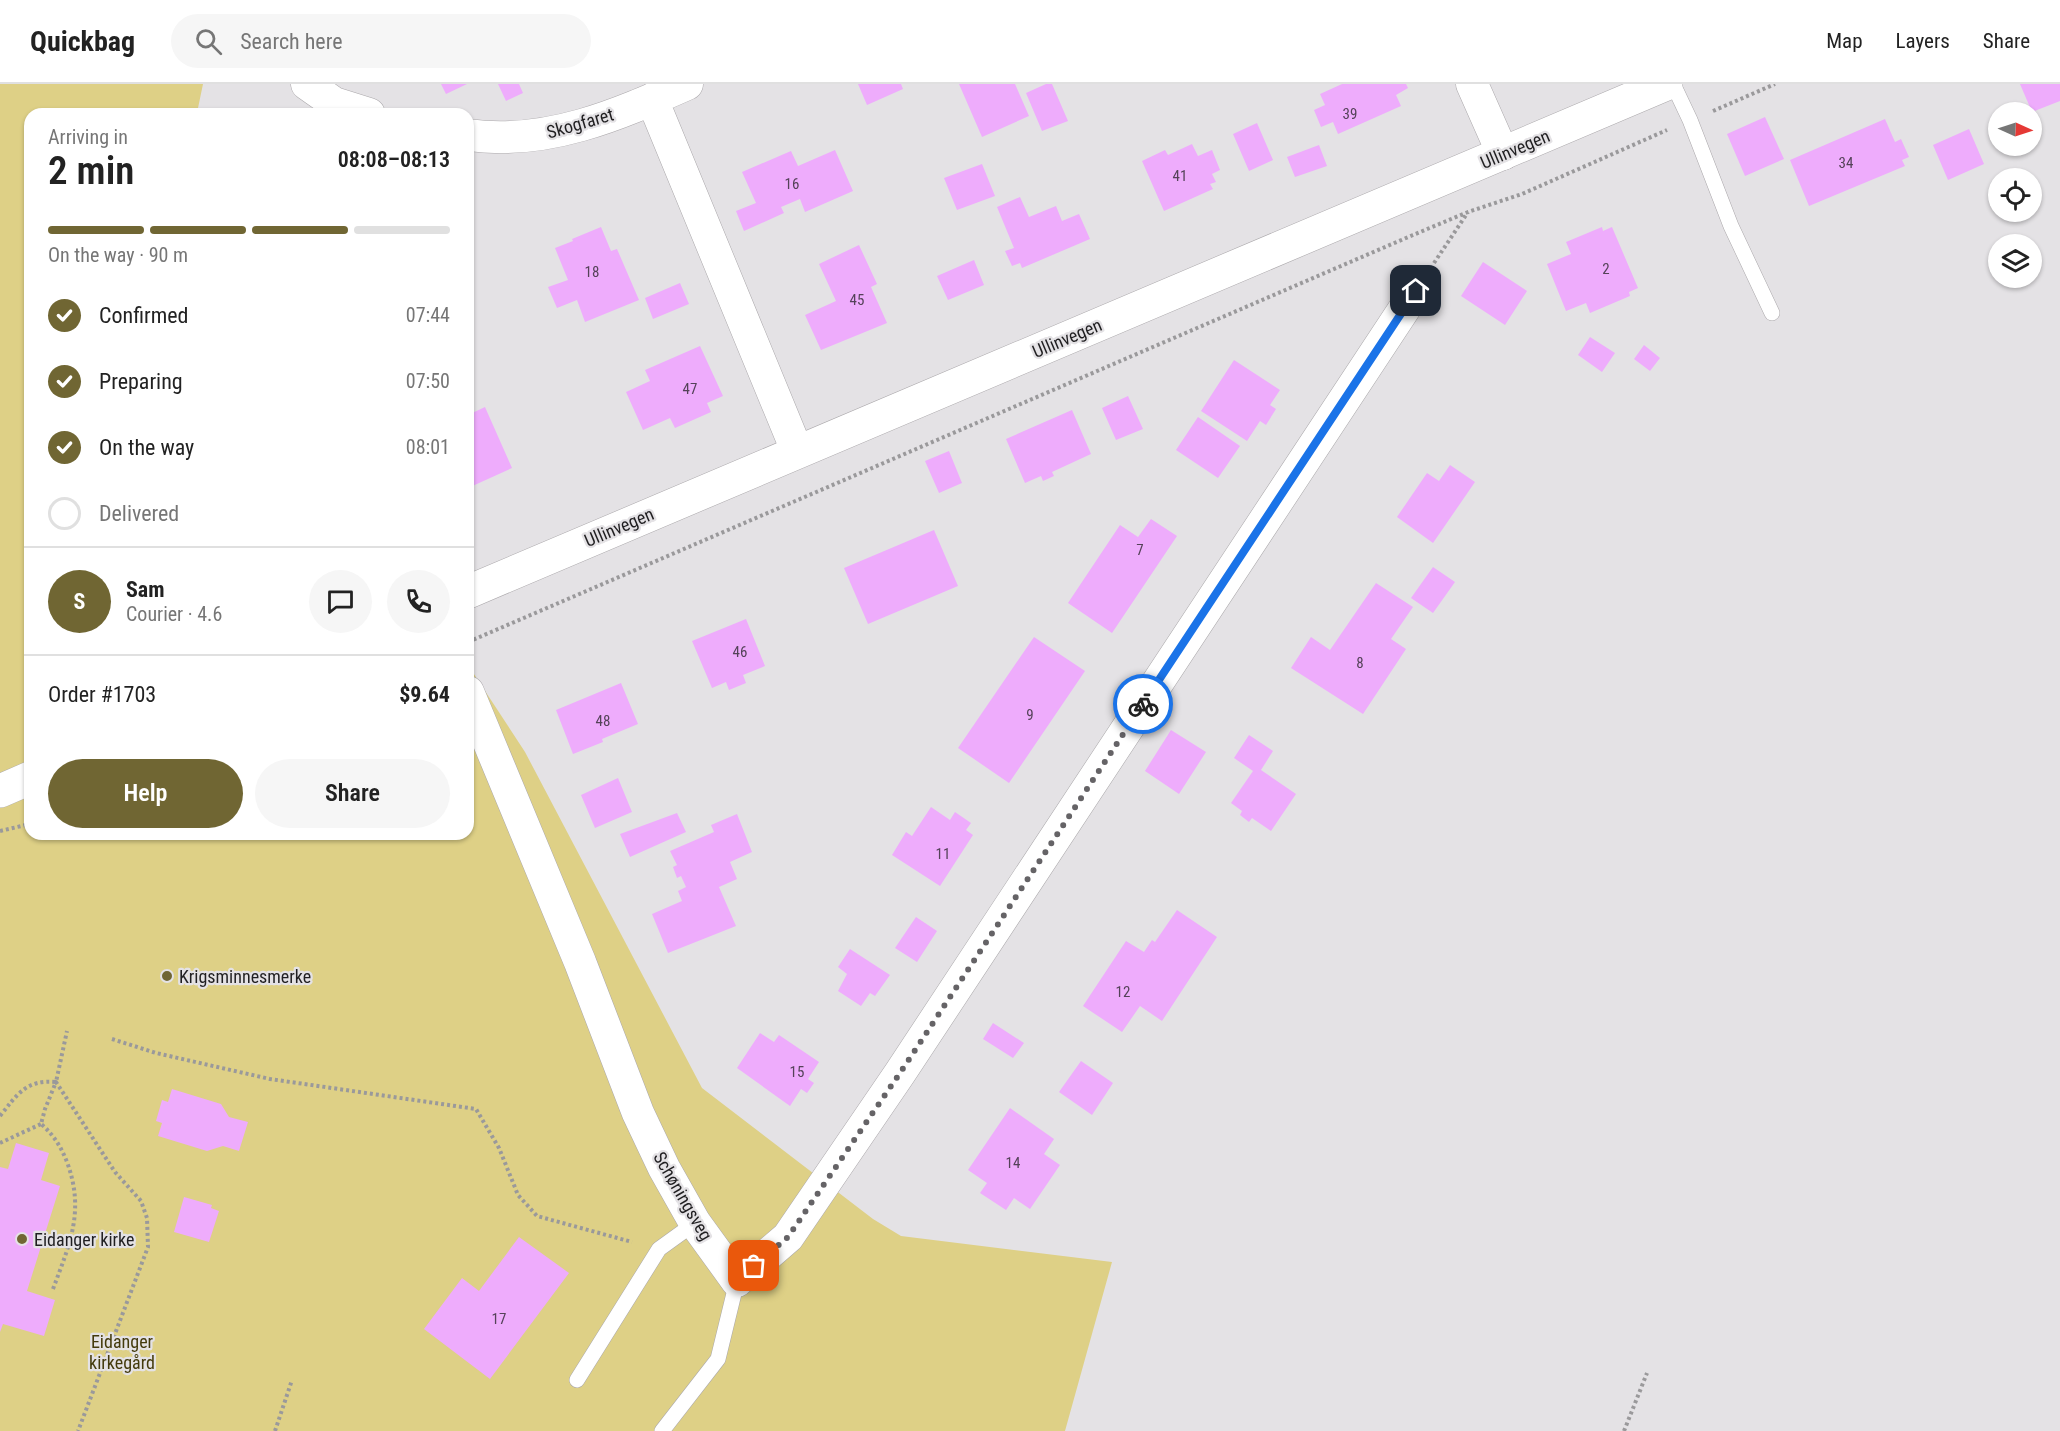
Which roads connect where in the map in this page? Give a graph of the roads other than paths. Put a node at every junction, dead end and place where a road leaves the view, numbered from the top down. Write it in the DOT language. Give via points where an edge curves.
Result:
graph roads {
  1 [pos="307,84"];
  2 [pos="687,84"];
  3 [pos="1472,84"];
  4 [pos="1666,84"];
  5 [pos="1674,84"];
  6 [pos="649,92"];
  7 [pos="350,108"];
  8 [pos="474,135"];
  9 [pos="1503,154"];
  10 [pos="1416,291"];
  11 [pos="1772,313"];
  12 [pos="797,451"];
  13 [pos="474,589"];
  14 [pos="474,707"];
  15 [pos="24,781"];
  16 [pos="0,791"];
  17 [pos="695,1223"];
  18 [pos="737,1281"];
  19 [pos="577,1380"];
  20 [pos="662,1431"];
  1 -- 7 [label="street" via="334,103"];
  2 -- 6 [label="street, Skogfaret"];
  3 -- 9 [label="street"];
  4 -- 9 [label="main road, Ullinvegen"];
  5 -- 11 [label="lane" via="1731,226"];
  6 -- 8 [label="street, Skogfaret" via="595,122 539,136"];
  6 -- 12 [label="street"];
  9 -- 12 [label="main road, Ullinvegen"];
  10 -- 18 [label="street" via="788,1237"];
  12 -- 13 [label="main road, Ullinvegen"];
  14 -- 17 [label="street, Schøningsveg" via="638,1113"];
  15 -- 16 [label="main road"];
  17 -- 18 [label="street, Schøningsveg"];
  17 -- 19 [label="lane" via="659,1250"];
  18 -- 20 [label="lane" via="718,1359"];
}
